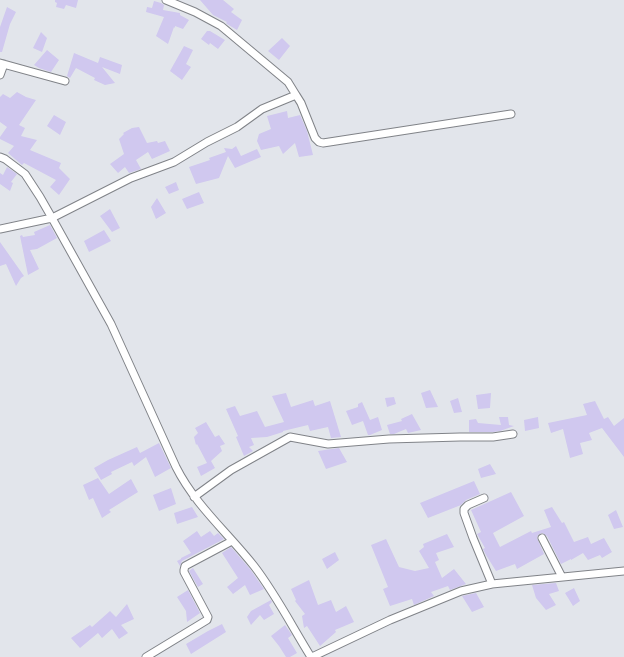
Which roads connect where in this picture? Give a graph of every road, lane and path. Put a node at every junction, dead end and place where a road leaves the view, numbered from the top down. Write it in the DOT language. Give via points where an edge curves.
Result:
graph roads {
  1 [pos="166,0"];
  2 [pos="2,64"];
  3 [pos="0,76"];
  4 [pos="65,81"];
  5 [pos="296,95"];
  6 [pos="510,114"];
  7 [pos="0,157"];
  8 [pos="52,218"];
  9 [pos="0,230"];
  10 [pos="513,434"];
  11 [pos="194,497"];
  12 [pos="484,498"];
  13 [pos="542,538"];
  14 [pos="232,541"];
  15 [pos="624,571"];
  16 [pos="562,576"];
  17 [pos="492,584"];
  18 [pos="146,657"];
  19 [pos="312,657"];
  1 -- 5 [label="street" via="221,26 288,82"];
  2 -- 3 [label="street"];
  2 -- 4 [label="street"];
  5 -- 6 [label="street" via="315,138 323,143"];
  5 -- 8 [label="street" via="262,109 174,162 132,178"];
  7 -- 8 [label="street" via="24,174"];
  8 -- 9 [label="street"];
  8 -- 11 [label="street" via="111,324 176,467"];
  10 -- 11 [label="street" via="328,444 290,437 231,470"];
  11 -- 14 [label="street"];
  12 -- 17 [label="street" via="468,505 464,513"];
  13 -- 16 [label="street"];
  14 -- 18 [label="street" via="184,568 207,620"];
  14 -- 19 [label="street" via="262,577"];
  15 -- 16 [label="street"];
  16 -- 17 [label="street"];
  17 -- 19 [label="street" via="461,591 399,616"];
}
